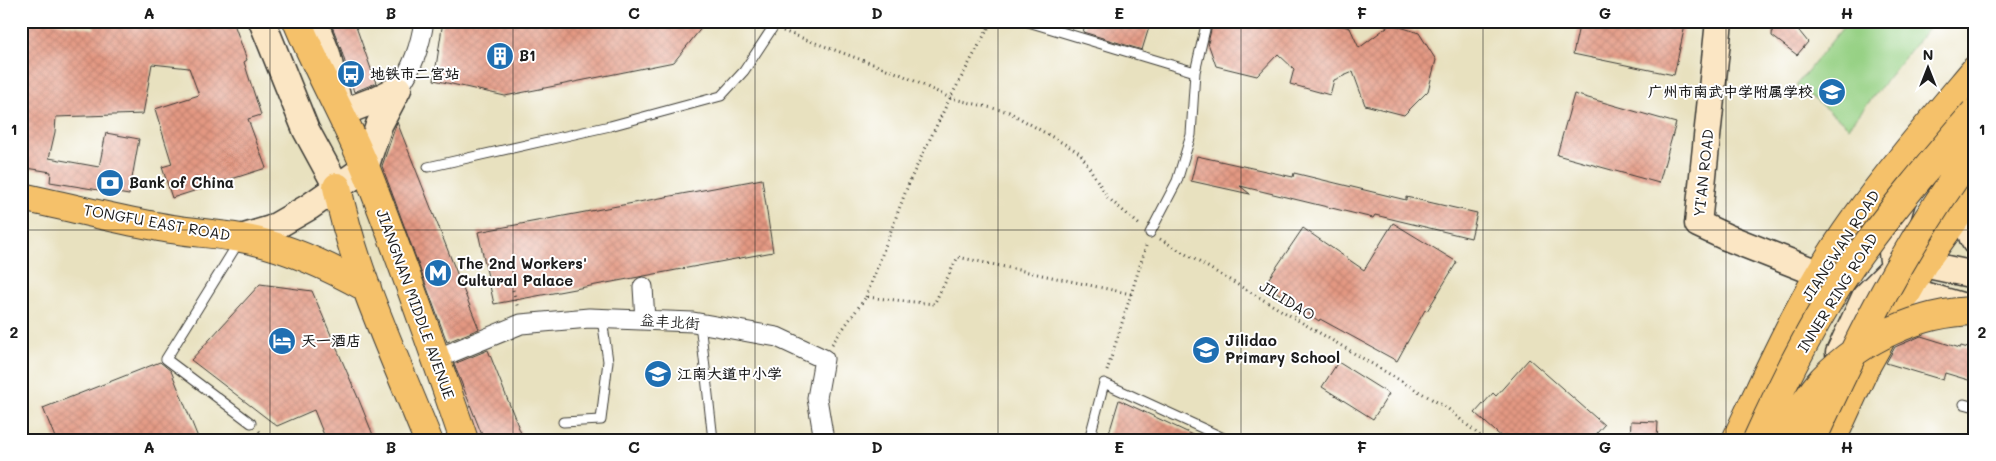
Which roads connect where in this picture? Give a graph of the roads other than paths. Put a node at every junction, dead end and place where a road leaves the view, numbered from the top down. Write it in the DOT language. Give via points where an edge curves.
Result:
graph roads {
  1 [pos="262,21"];
  2 [pos="278,21"];
  3 [pos="297,21"];
  4 [pos="314,21"];
  5 [pos="424,21"];
  6 [pos="1025,21"];
  7 [pos="1207,21"];
  8 [pos="1719,21"];
  9 [pos="775,25"];
  10 [pos="1195,72"];
  11 [pos="1970,88"];
  12 [pos="398,89"];
  13 [pos="1975,112"];
  14 [pos="341,113"];
  15 [pos="1935,116"];
  16 [pos="1975,150"];
  17 [pos="1975,156"];
  18 [pos="428,167"];
  19 [pos="365,168"];
  20 [pos="337,187"];
  21 [pos="1973,194"];
  22 [pos="21,197"];
  23 [pos="1150,233"];
  24 [pos="241,238"];
  25 [pos="1975,242"];
  26 [pos="1923,264"];
  27 [pos="1820,274"];
  28 [pos="1975,275"];
  29 [pos="1901,279"];
  30 [pos="643,287"];
  31 [pos="367,288"];
  32 [pos="1973,306"];
  33 [pos="602,319"];
  34 [pos="645,320"];
  35 [pos="700,323"];
  36 [pos="436,359"];
  37 [pos="1865,368"];
  38 [pos="1964,404"];
  39 [pos="1975,407"];
  40 [pos="563,422"];
  41 [pos="251,423"];
  42 [pos="428,440"];
  43 [pos="464,440"];
  44 [pos="713,440"];
  45 [pos="824,440"];
  46 [pos="1089,440"];
  47 [pos="1228,440"];
  48 [pos="1736,440"];
  49 [pos="1757,440"];
  50 [pos="1783,440"];
  51 [pos="1798,440"];
  52 [pos="1812,440"];
  53 [pos="1832,440"];
  1 -- 20 [label="main road" via="306,130"];
  2 -- 20 [label="main road" via="322,137"];
  3 -- 14 [label="main road, JIANGNAN MIDDLE AVENUE"];
  4 -- 14 [label="main road" via="327,54"];
  5 -- 12 [label="street" via="416,57"];
  6 -- 10 [label="lane"];
  7 -- 10 [label="lane"];
  8 -- 27 [label="main road, YI'AN ROAD" via="1698,224"];
  9 -- 18 [label="lane" via="744,71 721,96 610,126"];
  10 -- 23 [label="lane" via="1191,134 1177,181"];
  11 -- 15 [label="main road, JIANGWAN ROAD"];
  12 -- 14 [label="main road"];
  12 -- 19 [label="main road" via="379,125"];
  13 -- 49 [label="main road, INNER RING ROAD, bridge" via="1850,267 1788,374"];
  14 -- 19 [label="main road, JIANGNAN MIDDLE AVENUE"];
  15 -- 17 [label="main road" via="1946,138 1967,154"];
  15 -- 27 [label="main road, JIANGWAN ROAD" via="1852,222"];
  15 -- 29 [label="main road" via="1921,142 1892,234"];
  16 -- 52 [label="main road, bridge" via="1935,206 1883,294"];
  19 -- 20 [label="main road, TONGFU EAST ROAD"];
  19 -- 36 [label="main road, JIANGNAN MIDDLE AVENUE"];
  20 -- 24 [label="main road, TONGFU EAST ROAD" via="271,229"];
  20 -- 31 [label="main road" via="344,221"];
  21 -- 25 [label="main road" via="1968,218"];
  21 -- 26 [label="main road"];
  22 -- 24 [label="main road, TONGFU EAST ROAD" via="154,226"];
  24 -- 31 [label="main road" via="281,248 339,272"];
  24 -- 41 [label="lane" via="166,359"];
  26 -- 28 [label="main road"];
  26 -- 29 [label="main road"];
  27 -- 48 [label="main road, JIANGWAN ROAD" via="1779,349"];
  29 -- 32 [label="main road"];
  29 -- 37 [label="main road"];
  29 -- 51 [label="main road" via="1865,297"];
  30 -- 34 [label="street"];
  31 -- 42 [label="main road"];
  32 -- 37 [label="main road" via="1960,320 1928,325 1894,336"];
  32 -- 50 [label="main road, bridge" via="1919,320 1860,348 1824,378 1809,396"];
  33 -- 34 [label="street, 益丰北街"];
  33 -- 36 [label="street, 益丰北街" via="522,324"];
  33 -- 40 [label="lane" via="608,361 601,420"];
  34 -- 35 [label="street, 益丰北街"];
  35 -- 44 [label="lane"];
  35 -- 45 [label="street, 益丰北街" via="777,337 824,359 817,398"];
  36 -- 43 [label="main road, JIANGNAN MIDDLE AVENUE"];
  37 -- 53 [label="main road"];
  38 -- 39 [label="lane"];
  46 -- 47 [label="lane" via="1104,382"];
}
